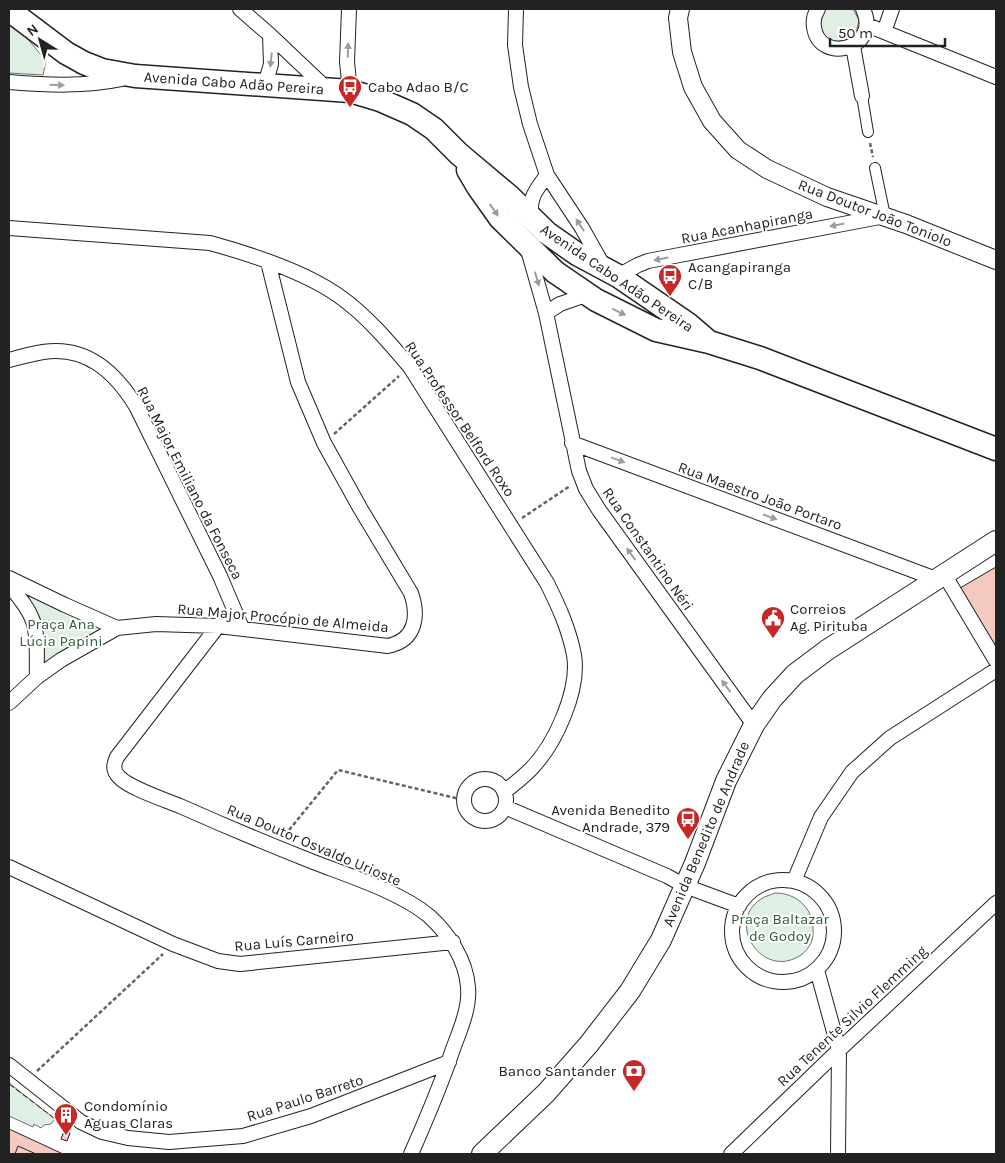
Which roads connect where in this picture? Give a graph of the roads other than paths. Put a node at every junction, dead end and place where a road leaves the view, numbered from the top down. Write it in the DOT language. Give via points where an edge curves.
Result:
graph roads {
  1 [pos="240,9"];
  2 [pos="349,9"];
  3 [pos="516,9"];
  4 [pos="680,9"];
  5 [pos="818,9"];
  6 [pos="863,9"];
  7 [pos="892,9"];
  8 [pos="9,10"];
  9 [pos="867,25"];
  10 [pos="884,32"];
  11 [pos="270,35"];
  12 [pos="853,46"];
  13 [pos="136,76"];
  14 [pos="996,77"];
  15 [pos="9,82"];
  16 [pos="264,85"];
  17 [pos="327,89"];
  18 [pos="350,92"];
  19 [pos="862,96"];
  20 [pos="868,132"];
  21 [pos="459,154"];
  22 [pos="875,168"];
  23 [pos="547,175"];
  24 [pos="885,216"];
  25 [pos="530,218"];
  26 [pos="9,228"];
  27 [pos="527,245"];
  28 [pos="996,260"];
  29 [pos="268,262"];
  30 [pos="612,272"];
  31 [pos="586,295"];
  32 [pos="546,313"];
  33 [pos="709,342"];
  34 [pos="9,360"];
  35 [pos="572,443"];
  36 [pos="996,449"];
  37 [pos="996,541"];
  38 [pos="940,576"];
  39 [pos="9,578"];
  40 [pos="9,585"];
  41 [pos="218,626"];
  42 [pos="118,628"];
  43 [pos="242,628"];
  44 [pos="996,662"];
  45 [pos="996,670"];
  46 [pos="36,677"];
  47 [pos="9,703"];
  48 [pos="754,725"];
  49 [pos="505,799"];
  50 [pos="9,867"];
  51 [pos="794,881"];
  52 [pos="685,886"];
  53 [pos="996,903"];
  54 [pos="738,906"];
  55 [pos="453,942"];
  56 [pos="817,970"];
  57 [pos="839,1050"];
  58 [pos="449,1062"];
  59 [pos="9,1065"];
  60 [pos="411,1154"];
  61 [pos="482,1154"];
  62 [pos="731,1154"];
  63 [pos="838,1154"];
  1 -- 11 [label="street"];
  18 -- 2 [label="street, one-way" via="347,62"];
  3 -- 23 [label="street" via="514,45 521,87"];
  4 -- 24 [label="street, Rua Doutor João Toniolo" via="682,52 693,87 712,121 738,150 767,169 827,197"];
  5 -- 12 [label="street" via="813,22 819,40 835,49"];
  6 -- 9 [label="street"];
  7 -- 10 [label="street"];
  8 -- 13 [label="main road, Avenida Cabo Adão Pereira" via="66,54 102,70"];
  9 -- 10 [label="street"];
  9 -- 12 [label="street" via="865,33"];
  10 -- 14 [label="street"];
  11 -- 16 [label="street, one-way" via="271,64"];
  11 -- 17 [label="street"];
  12 -- 19 [label="street"];
  15 -- 13 [label="street, one-way" via="70,85"];
  13 -- 16 [label="main road, Avenida Cabo Adão Pereira"];
  16 -- 17 [label="main road, Avenida Cabo Adão Pereira"];
  17 -- 18 [label="main road, Avenida Cabo Adão Pereira"];
  18 -- 21 [label="main road, Avenida Cabo Adão Pereira" via="412,114 434,129"];
  19 -- 20 [label="street"];
  21 -- 25 [label="main road, Avenida Cabo Adão Pereira"];
  21 -- 27 [label="main road, Avenida Cabo Adão Pereira, one-way" via="500,218"];
  22 -- 24 [label="street"];
  23 -- 25 [label="street" via="532,197"];
  30 -- 23 [label="street, one-way"];
  24 -- 28 [label="street, Rua Doutor João Toniolo"];
  24 -- 30 [label="street, Rua Acanhapiranga, one-way" via="648,261"];
  25 -- 27 [label="main road"];
  25 -- 30 [label="main road, Avenida Cabo Adão Pereira" via="561,244"];
  26 -- 29 [label="street, Rua Professor Belford Roxo" via="210,243"];
  27 -- 31 [label="main road, Avenida Cabo Adão Pereira"];
  27 -- 32 [label="street, Rua Constantino Néri, one-way"];
  29 -- 43 [label="street, Rua Major Procópio de Almeida" via="298,382 324,443 411,592 415,618 406,638 388,646"];
  29 -- 49 [label="street, Rua Professor Belford Roxo" via="338,295 383,335 410,367 547,583 565,621 574,657 572,689 564,716 547,748"];
  30 -- 31 [label="main road" via="605,290"];
  30 -- 33 [label="main road, Avenida Cabo Adão Pereira"];
  31 -- 32 [label="street"];
  31 -- 33 [label="main road, Avenida Cabo Adão Pereira, one-way" via="656,330"];
  32 -- 35 [label="street, Rua Constantino Néri"];
  33 -- 36 [label="main road, Avenida Cabo Adão Pereira" via="760,358"];
  34 -- 43 [label="street, Rua Major Emiliano da Fonseca" via="44,352 69,352 92,360 123,385 202,540"];
  35 -- 38 [label="street, Rua Maestro João Portaro, one-way"];
  48 -- 35 [label="street, Rua Constantino Néri, one-way" via="599,510 586,489"];
  37 -- 38 [label="main road, Avenida Benedito de Andrade"];
  38 -- 44 [label="street"];
  38 -- 48 [label="main road, Avenida Benedito de Andrade" via="795,674"];
  39 -- 42 [label="street"];
  40 -- 46 [label="street" via="33,621"];
  41 -- 42 [label="street, Rua Major Procópio de Almeida" via="156,624"];
  41 -- 43 [label="street, Rua Major Procópio de Almeida"];
  41 -- 55 [label="street, Rua Doutor Osvaldo Urioste" via="117,756 114,771 129,784 380,888 428,916"];
  42 -- 46 [label="street, Rua Major Procópio de Almeida"];
  45 -- 51 [label="street" via="890,738 852,772 821,817"];
  46 -- 47 [label="street, Rua Major Procópio de Almeida"];
  48 -- 52 [label="main road, Avenida Benedito de Andrade" via="726,781"];
  49 -- 49 [label="street" via="501,786 481,780 469,787 464,800 469,814 489,821 501,813"];
  49 -- 52 [label="street"];
  50 -- 55 [label="street, Rua Luís Carneiro" via="173,944 218,961 240,964"];
  51 -- 54 [label="street" via="778,880 762,885"];
  51 -- 56 [label="street" via="820,896 833,920 832,947"];
  52 -- 54 [label="street"];
  52 -- 61 [label="main road, Avenida Benedito de Andrade" via="661,940 630,991 546,1093"];
  53 -- 57 [label="street, Rua Tenente Silvio Flemming"];
  54 -- 56 [label="street" via="732,923 733,941 739,958 751,972 766,980 784,983 802,979"];
  55 -- 58 [label="street, Rua Doutor Osvaldo Urioste" via="465,968 468,988 465,1017"];
  56 -- 57 [label="street"];
  57 -- 62 [label="street, Rua Tenente Silvio Flemming"];
  57 -- 63 [label="street"];
  58 -- 59 [label="street, Rua Paulo Barreto" via="311,1116 242,1136 169,1142 128,1138 102,1132 81,1122"];
  58 -- 60 [label="street, Rua Doutor Osvaldo Urioste"];
}
